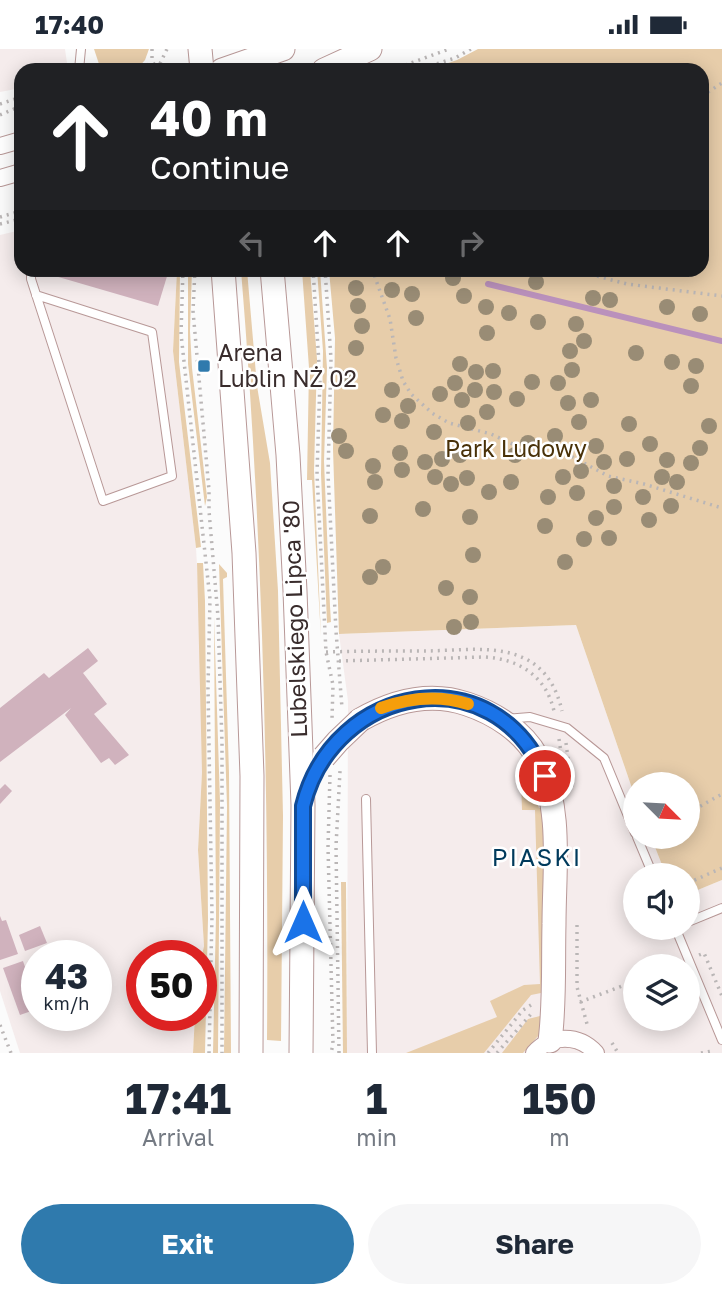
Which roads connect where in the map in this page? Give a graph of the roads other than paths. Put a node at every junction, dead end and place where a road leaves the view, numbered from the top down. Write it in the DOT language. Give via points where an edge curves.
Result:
graph roads {
  1 [pos="283,49"];
  2 [pos="370,49"];
  3 [pos="252,59"];
  4 [pos="339,63"];
  5 [pos="31,277"];
  6 [pos="224,277"];
  7 [pos="273,277"];
  8 [pos="36,295"];
  9 [pos="500,720"];
  10 [pos="366,799"];
  11 [pos="623,804"];
  12 [pos="303,806"];
  13 [pos="722,908"];
  14 [pos="700,917"];
  15 [pos="680,940"];
  16 [pos="722,1040"];
  17 [pos="251,1047"];
  18 [pos="302,1047"];
  19 [pos="542,1047"];
  20 [pos="372,1053"];
  21 [pos="596,1053"];
  1 -- 3 [label="main road"];
  2 -- 4 [label="main road"];
  5 -- 8 [label="lane"];
  6 -- 17 [label="main road" via="244,553 252,776"];
  7 -- 12 [label="main road, Lubelskiego Lipca '80" via="288,455"];
  8 -- 8 [label="lane" via="152,332 172,476 103,501"];
  9 -- 11 [label="lane" via="530,717 564,727 604,758"];
  9 -- 12 [label="main road, bridge" via="462,702 425,698 351,719 332,764 307,787"];
  9 -- 19 [label="main road" via="522,736 536,755 552,803 553,988"];
  10 -- 20 [label="lane"];
  12 -- 18 [label="main road, Lubelskiego Lipca '80"];
  13 -- 14 [label="lane"];
  15 -- 16 [label="lane"];
  19 -- 21 [label="street" via="573,1039"];
}
